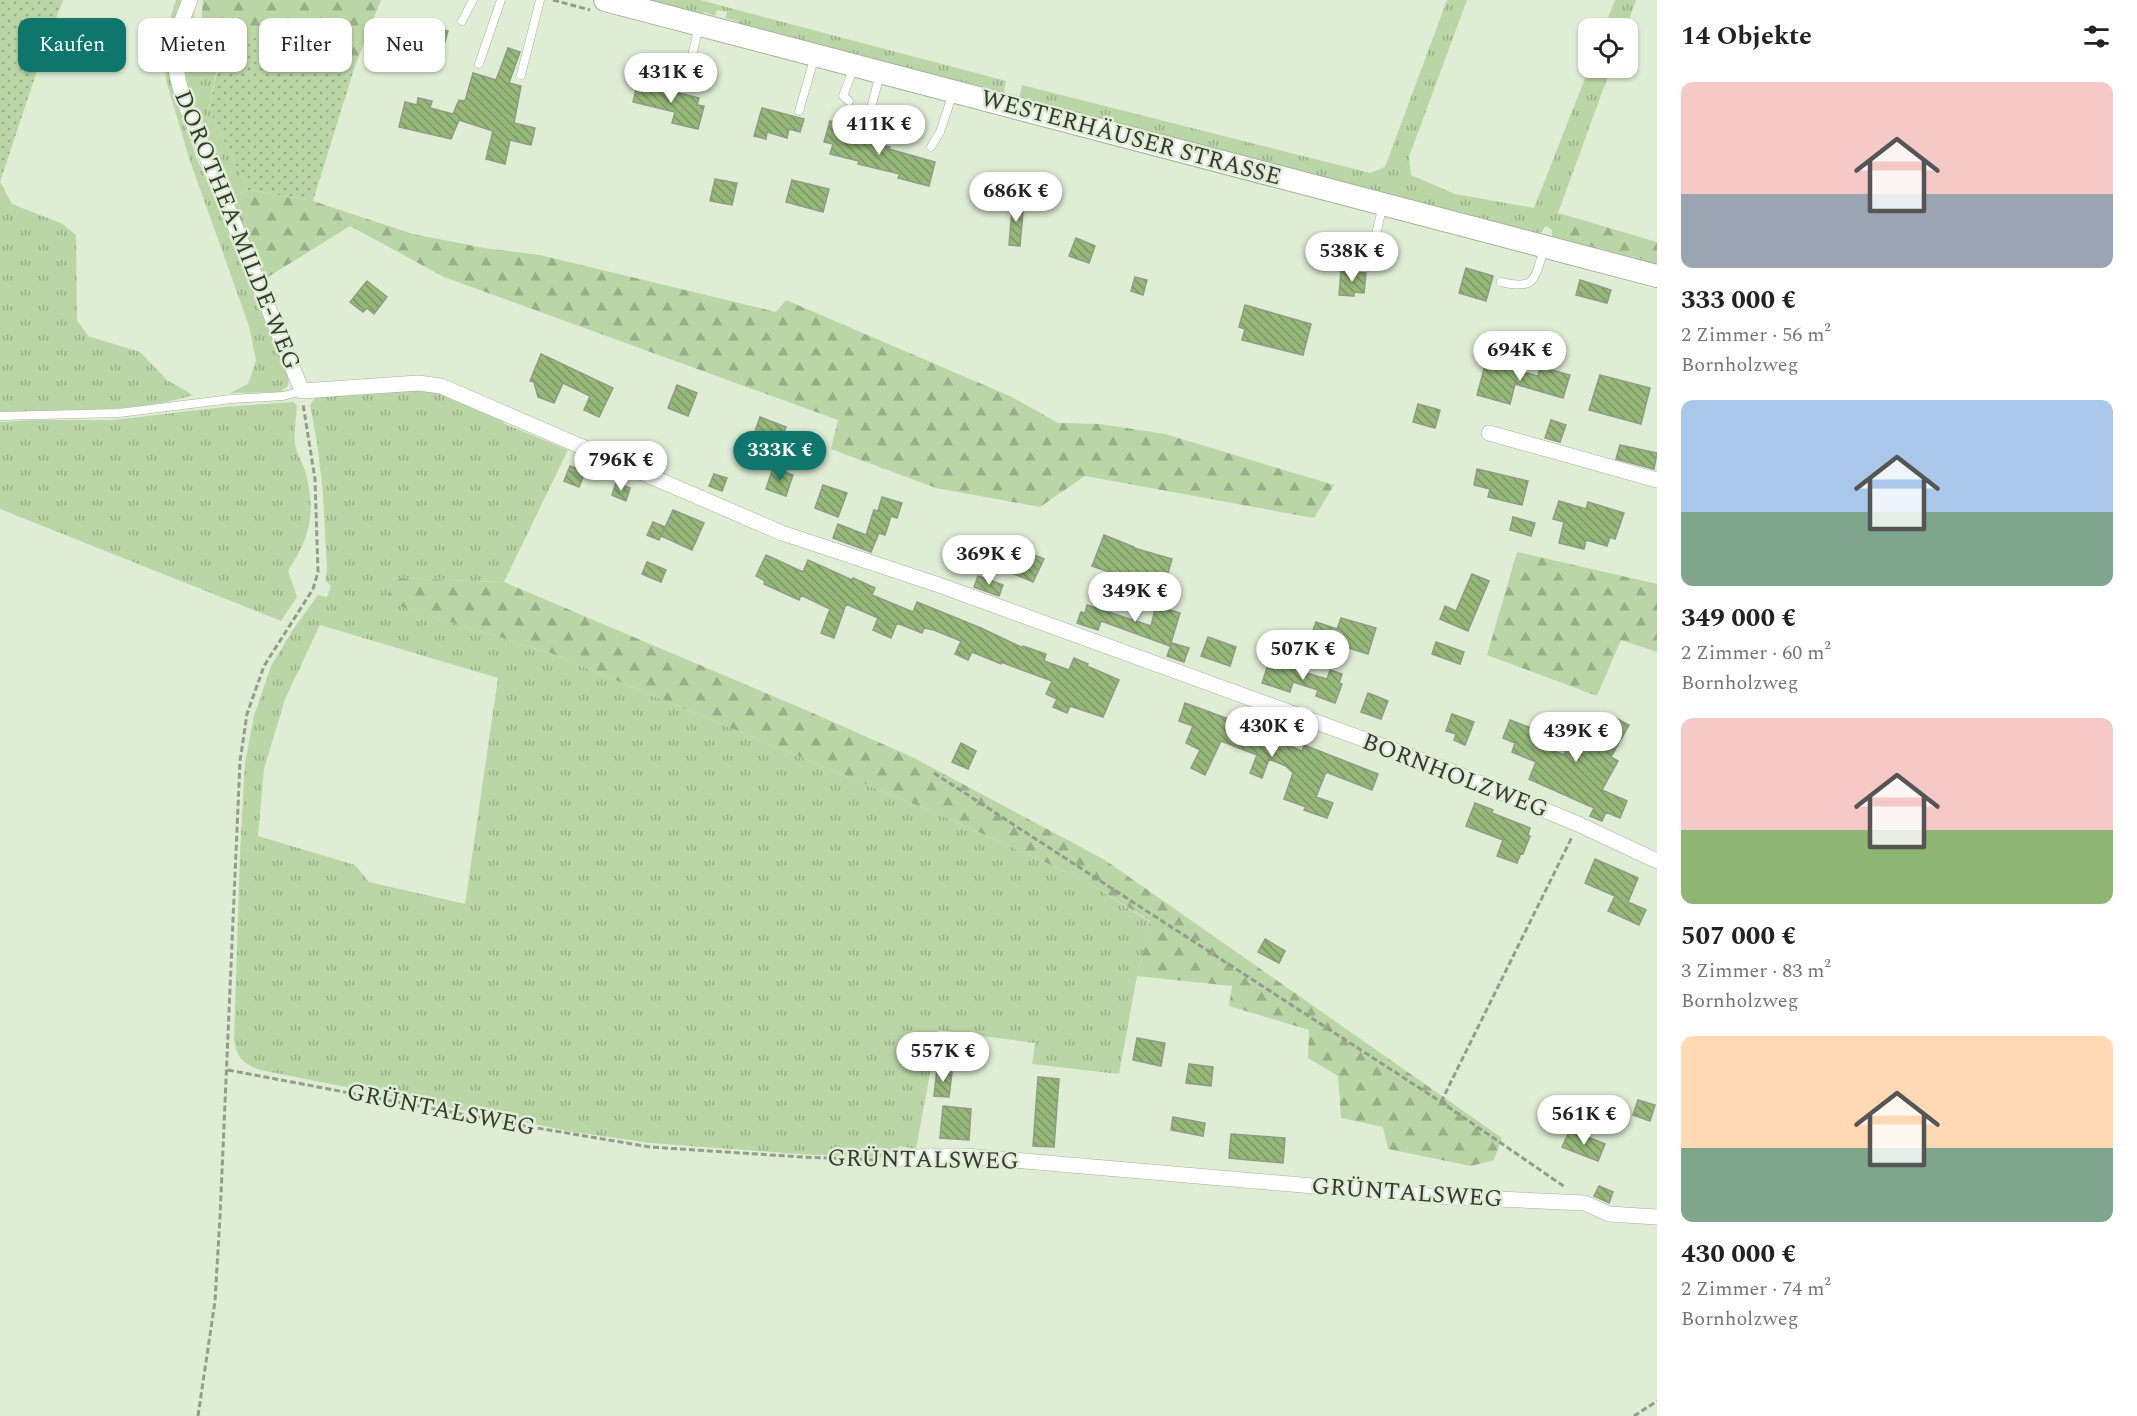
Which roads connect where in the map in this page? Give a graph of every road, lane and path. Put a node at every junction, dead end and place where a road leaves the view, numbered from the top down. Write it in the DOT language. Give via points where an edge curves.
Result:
graph roads {
  1 [pos="190,0"];
  2 [pos="473,0"];
  3 [pos="501,0"];
  4 [pos="540,0"];
  5 [pos="605,0"];
  6 [pos="462,21"];
  7 [pos="700,25"];
  8 [pos="815,55"];
  9 [pos="479,64"];
  10 [pos="855,65"];
  11 [pos="881,72"];
  12 [pos="521,75"];
  13 [pos="686,82"];
  14 [pos="953,91"];
  15 [pos="849,101"];
  16 [pos="799,111"];
  17 [pos="886,138"];
  18 [pos="931,147"];
  19 [pos="1383,204"];
  20 [pos="1546,247"];
  21 [pos="1368,267"];
  22 [pos="1657,276"];
  23 [pos="1501,282"];
  24 [pos="302,391"];
  25 [pos="0,416"];
  26 [pos="1489,433"];
  27 [pos="1657,480"];
  28 [pos="934,773"];
  29 [pos="1578,824"];
  30 [pos="1657,861"];
  31 [pos="228,1070"];
  32 [pos="1441,1102"];
  33 [pos="891,1161"];
  34 [pos="1585,1203"];
  35 [pos="1657,1216"];
  36 [pos="1657,1401"];
  37 [pos="198,1416"];
  38 [pos="1634,1416"];
  1 -- 24 [label="street, DOROTHEA-MILDE-WEG" via="177,32 173,59 177,80"];
  2 -- 6 [label="lane"];
  3 -- 9 [label="lane"];
  4 -- 12 [label="lane"];
  5 -- 7 [label="main road, WESTERHÄUSER STRASSE"];
  7 -- 8 [label="main road, WESTERHÄUSER STRASSE"];
  7 -- 13 [label="lane"];
  8 -- 10 [label="main road, WESTERHÄUSER STRASSE"];
  8 -- 16 [label="lane"];
  10 -- 11 [label="main road, WESTERHÄUSER STRASSE"];
  10 -- 15 [label="lane" via="843,96"];
  11 -- 14 [label="main road, WESTERHÄUSER STRASSE"];
  11 -- 17 [label="lane" via="866,127 868,133"];
  14 -- 18 [label="lane"];
  14 -- 19 [label="main road, WESTERHÄUSER STRASSE"];
  19 -- 20 [label="main road, WESTERHÄUSER STRASSE"];
  19 -- 21 [label="lane"];
  20 -- 22 [label="main road, WESTERHÄUSER STRASSE"];
  20 -- 23 [label="lane" via="1535,277 1527,285"];
  24 -- 25 [label="lane" via="119,413"];
  24 -- 29 [label="street, BORNHOLZWEG" via="418,383 441,386 782,532 1443,768"];
  24 -- 31 [label="path" via="315,478 318,572 314,589 264,666 247,714 240,761"];
  26 -- 27 [label="street"];
  28 -- 32 [label="path"];
  29 -- 30 [label="street, BORNHOLZWEG"];
  29 -- 32 [label="path"];
  31 -- 33 [label="path, GRÜNTALSWEG" via="650,1148"];
  31 -- 37 [label="path" via="215,1301"];
  32 -- 34 [label="path"];
  33 -- 34 [label="street, GRÜNTALSWEG" via="966,1156 1429,1197"];
  34 -- 35 [label="street, GRÜNTALSWEG" via="1609,1214"];
  36 -- 38 [label="path"];
}
